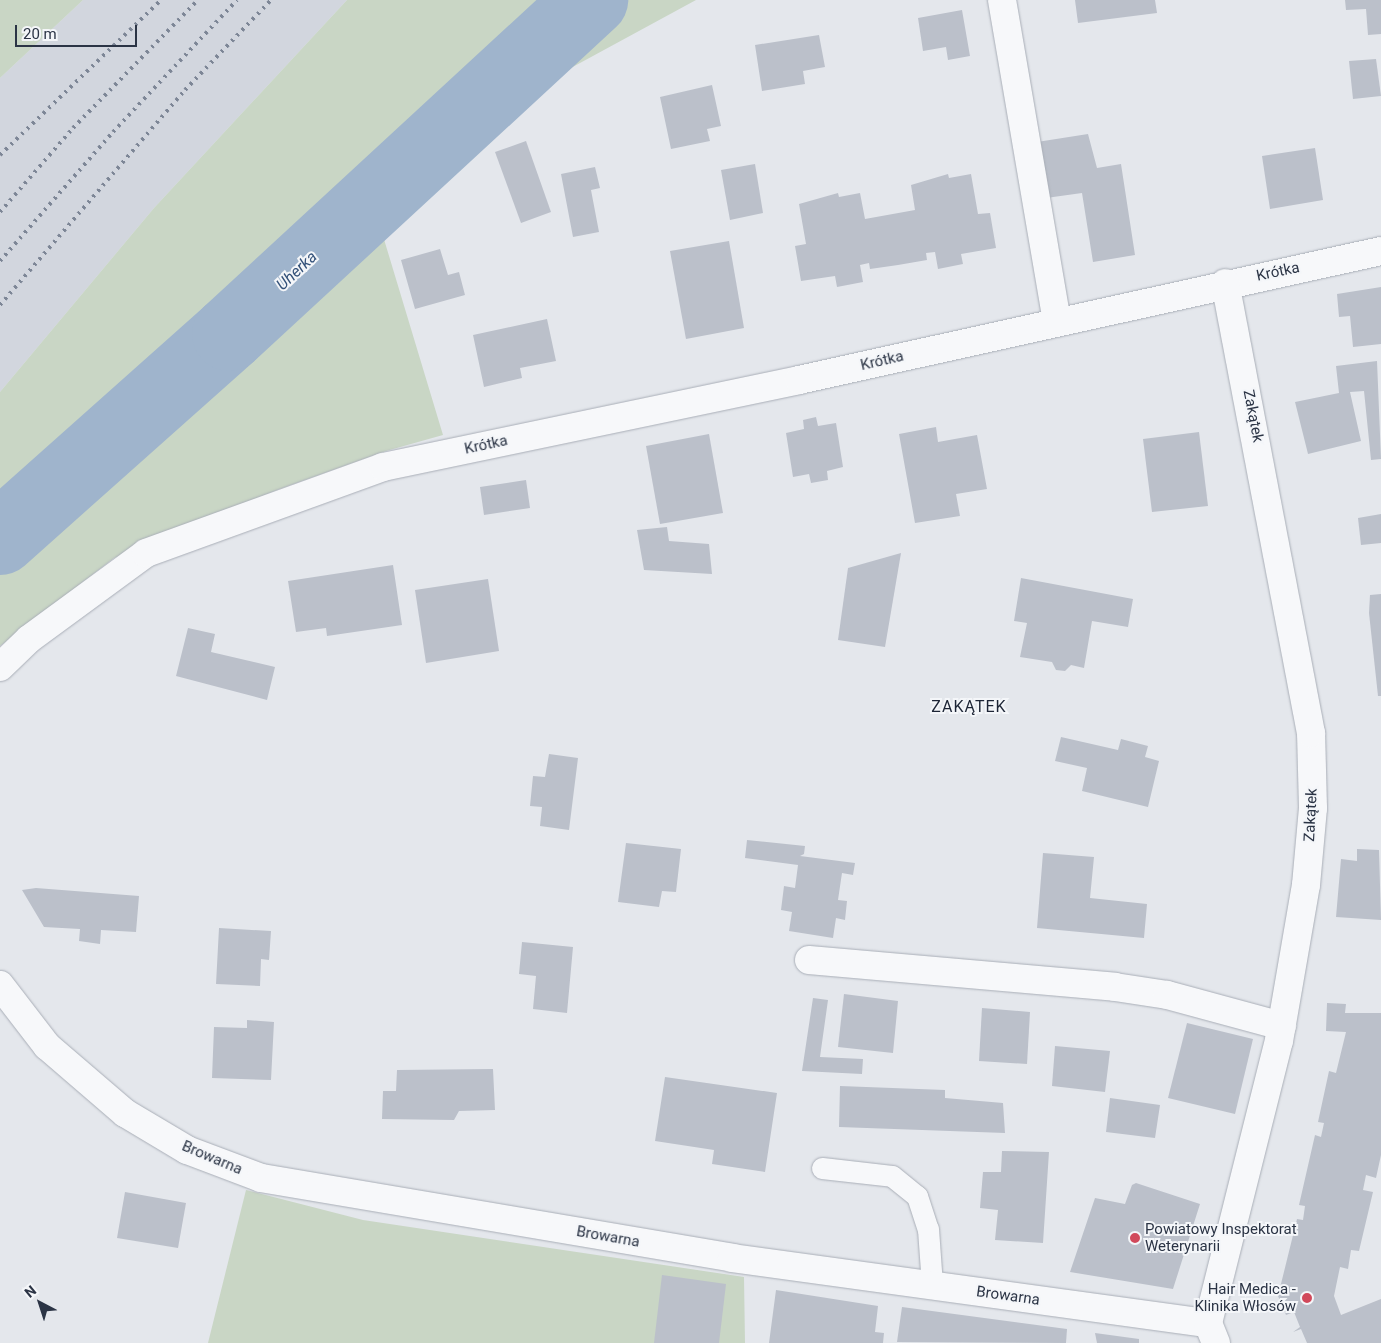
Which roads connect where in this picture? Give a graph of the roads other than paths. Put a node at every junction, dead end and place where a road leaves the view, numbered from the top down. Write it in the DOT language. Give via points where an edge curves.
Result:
graph roads {
  1 [pos="1002,0"];
  2 [pos="1381,251"];
  3 [pos="1226,283"];
  4 [pos="1057,322"];
  5 [pos="0,667"];
  6 [pos="809,960"];
  7 [pos="0,985"];
  8 [pos="1282,1026"];
  9 [pos="822,1168"];
  10 [pos="932,1285"];
  11 [pos="1212,1333"];
  1 -- 4 [label="street"];
  2 -- 3 [label="street, Krótka"];
  3 -- 4 [label="street, Krótka"];
  3 -- 8 [label="street, Zakątek" via="1311,733 1313,808 1306,885"];
  4 -- 5 [label="street, Krótka" via="383,467 146,553 29,639"];
  6 -- 8 [label="street" via="1115,987 1167,995"];
  7 -- 10 [label="street, Browarna" via="47,1046 125,1113 187,1150 261,1178 732,1258"];
  8 -- 11 [label="street, Zakątek"];
  9 -- 10 [label="lane" via="892,1176 917,1196 928,1229"];
  10 -- 11 [label="street, Browarna"];
}
